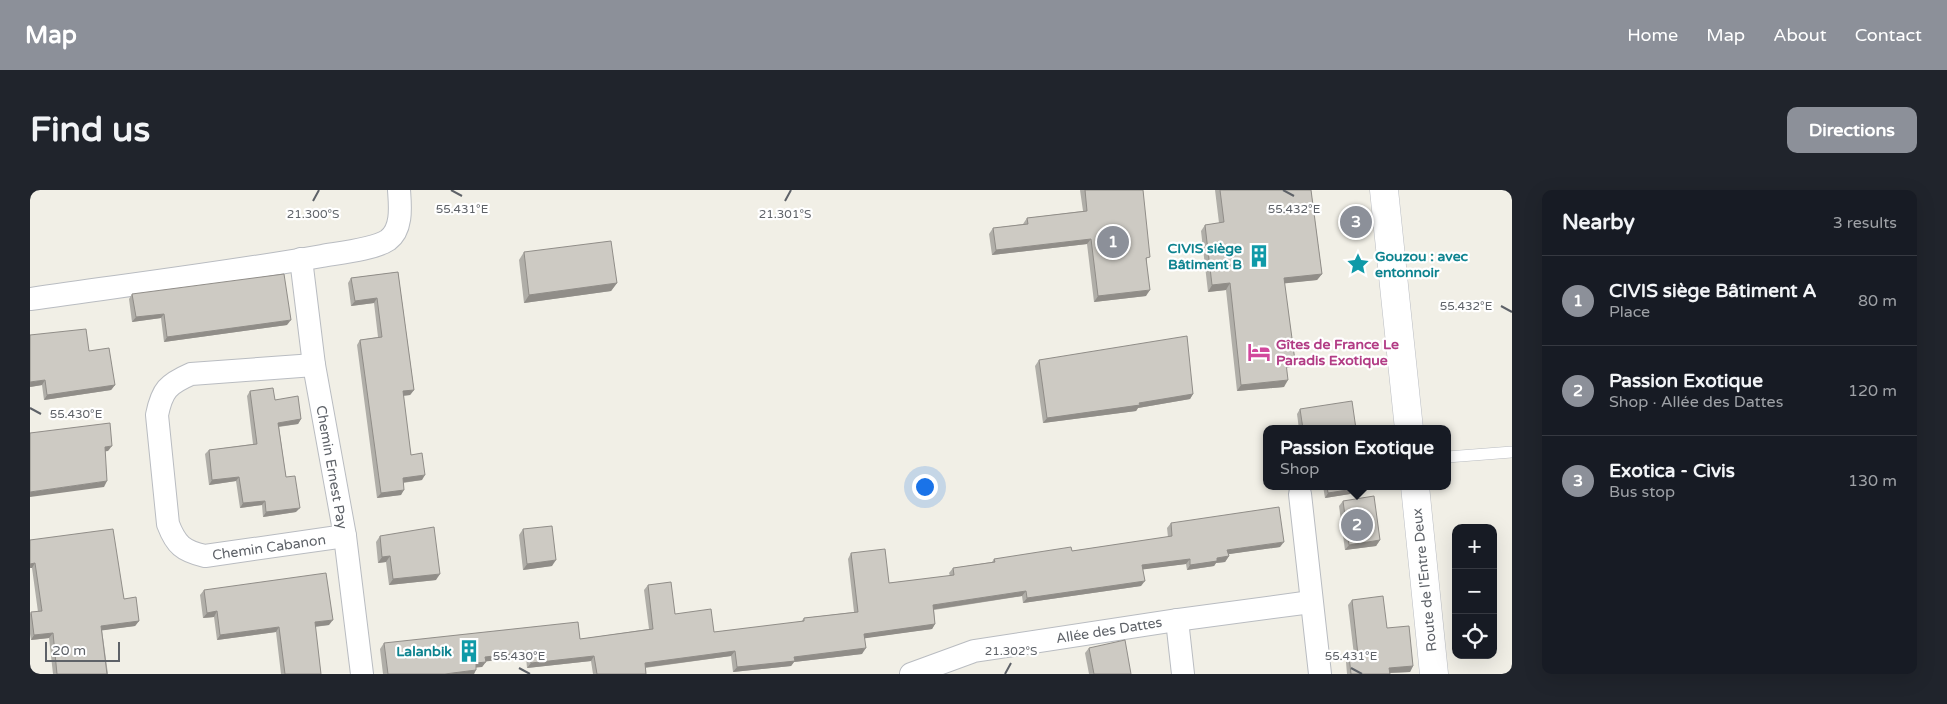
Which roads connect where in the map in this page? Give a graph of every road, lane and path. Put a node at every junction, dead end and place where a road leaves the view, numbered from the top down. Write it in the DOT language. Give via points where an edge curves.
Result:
graph roads {
  1 [pos="399,190"];
  2 [pos="1384,190"];
  3 [pos="301,260"];
  4 [pos="30,299"];
  5 [pos="314,365"];
  6 [pos="1408,425"];
  7 [pos="1512,452"];
  8 [pos="1451,457"];
  9 [pos="1415,490"];
  10 [pos="1300,494"];
  11 [pos="345,536"];
  12 [pos="1311,602"];
  13 [pos="1177,620"];
  14 [pos="362,674"];
  15 [pos="911,674"];
  16 [pos="1182,674"];
  17 [pos="1320,674"];
  18 [pos="1434,674"];
  1 -- 3 [label="street" via="401,212 396,230 388,240"];
  2 -- 6 [label="main road"];
  3 -- 4 [label="street"];
  3 -- 5 [label="street, Chemin Ernest Pay"];
  5 -- 11 [label="street, Chemin Ernest Pay"];
  5 -- 11 [label="street, Chemin Cabanon" via="191,374 167,387 157,415 168,524 182,548 205,556"];
  7 -- 8 [label="lane"];
  9 -- 18 [label="main road, Route de l'Entre Deux"];
  10 -- 12 [label="street"];
  11 -- 14 [label="street, Chemin Ernest Pay"];
  12 -- 13 [label="street, Allée des Dattes"];
  12 -- 17 [label="street"];
  13 -- 15 [label="street, Allée des Dattes" via="974,651"];
  13 -- 16 [label="street"];
}
